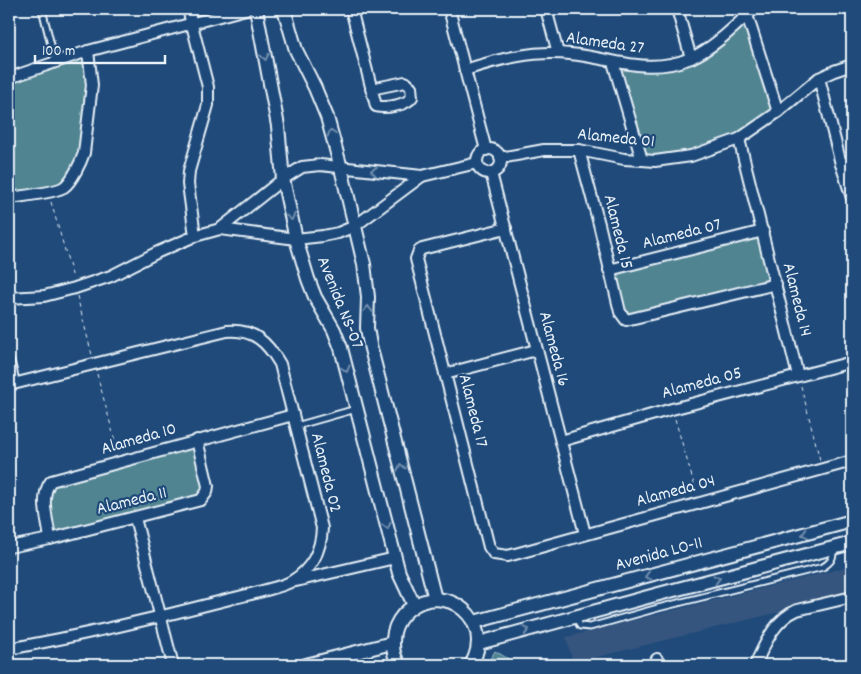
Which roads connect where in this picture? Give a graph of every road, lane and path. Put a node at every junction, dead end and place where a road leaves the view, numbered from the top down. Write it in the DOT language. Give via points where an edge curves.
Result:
graph roads {
  1 [pos="42,9"];
  2 [pos="188,9"];
  3 [pos="246,9"];
  4 [pos="256,9"];
  5 [pos="284,9"];
  6 [pos="351,9"];
  7 [pos="449,9"];
  8 [pos="546,9"];
  9 [pos="677,9"];
  10 [pos="750,12"];
  11 [pos="191,23"];
  12 [pos="88,51"];
  13 [pos="558,53"];
  14 [pos="691,58"];
  15 [pos="55,61"];
  16 [pos="613,62"];
  17 [pos="852,65"];
  18 [pos="465,70"];
  19 [pos="9,78"];
  20 [pos="819,78"];
  21 [pos="371,90"];
  22 [pos="778,112"];
  23 [pos="739,139"];
  24 [pos="486,150"];
  25 [pos="579,150"];
  26 [pos="500,158"];
  27 [pos="642,160"];
  28 [pos="852,162"];
  29 [pos="478,163"];
  30 [pos="842,164"];
  31 [pos="341,168"];
  32 [pos="491,173"];
  33 [pos="422,176"];
  34 [pos="283,179"];
  35 [pos="48,191"];
  36 [pos="9,198"];
  37 [pos="852,198"];
  38 [pos="355,226"];
  39 [pos="506,228"];
  40 [pos="220,229"];
  41 [pos="763,231"];
  42 [pos="194,236"];
  43 [pos="296,239"];
  44 [pos="609,270"];
  45 [pos="776,284"];
  46 [pos="75,288"];
  47 [pos="9,298"];
  48 [pos="536,350"];
  49 [pos="852,362"];
  50 [pos="9,363"];
  51 [pos="95,365"];
  52 [pos="445,374"];
  53 [pos="798,376"];
  54 [pos="12,384"];
  55 [pos="357,409"];
  56 [pos="672,409"];
  57 [pos="294,415"];
  58 [pos="296,426"];
  59 [pos="197,440"];
  60 [pos="561,441"];
  61 [pos="852,461"];
  62 [pos="120,463"];
  63 [pos="822,470"];
  64 [pos="700,503"];
  65 [pos="135,518"];
  66 [pos="852,521"];
  67 [pos="584,534"];
  68 [pos="50,539"];
  69 [pos="852,543"];
  70 [pos="9,547"];
  71 [pos="508,556"];
  72 [pos="395,558"];
  73 [pos="290,583"];
  74 [pos="852,597"];
  75 [pos="435,599"];
  76 [pos="414,605"];
  77 [pos="160,617"];
  78 [pos="474,622"];
  79 [pos="392,643"];
  80 [pos="479,643"];
  81 [pos="9,649"];
  82 [pos="394,664"];
  83 [pos="173,665"];
  84 [pos="306,665"];
  85 [pos="471,665"];
  86 [pos="754,665"];
  1 -- 15 [label="lane"];
  2 -- 11 [label="street"];
  3 -- 11 [label="street"];
  4 -- 34 [label="street, Avenida NS-07, one-way" via="278,126"];
  31 -- 5 [label="street, Avenida NS-07, one-way" via="327,117 296,50"];
  6 -- 21 [label="street"];
  7 -- 18 [label="street"];
  8 -- 13 [label="street"];
  9 -- 14 [label="street"];
  10 -- 14 [label="street, Alameda 27" via="706,50"];
  10 -- 22 [label="street"];
  11 -- 12 [label="street"];
  11 -- 42 [label="street" via="208,87 208,105 189,171"];
  12 -- 15 [label="street"];
  12 -- 35 [label="street" via="92,85 84,153 64,187"];
  13 -- 16 [label="street, Alameda 27"];
  13 -- 18 [label="street, Alameda 27" via="520,55"];
  14 -- 16 [label="street, Alameda 27" via="660,66"];
  15 -- 19 [label="street"];
  16 -- 27 [label="street"];
  17 -- 20 [label="street, Alameda 01"];
  18 -- 24 [label="street"];
  20 -- 22 [label="street, Alameda 01"];
  20 -- 30 [label="street"];
  22 -- 23 [label="street, Alameda 01"];
  23 -- 27 [label="street, Alameda 01" via="691,156"];
  23 -- 41 [label="street, Alameda 14"];
  24 -- 26 [label="street" via="493,150"];
  24 -- 29 [label="street" via="480,154"];
  25 -- 26 [label="street, Alameda 01" via="544,150"];
  25 -- 27 [label="street, Alameda 01"];
  25 -- 44 [label="street, Alameda 15"];
  26 -- 32 [label="street" via="499,168"];
  28 -- 30 [label="street"];
  29 -- 32 [label="street" via="484,172"];
  29 -- 33 [label="street"];
  30 -- 37 [label="street"];
  33 -- 31 [label="street, one-way"];
  31 -- 34 [label="street" via="302,167"];
  31 -- 38 [label="street, Avenida NS-07"];
  32 -- 39 [label="street, Alameda 16"];
  33 -- 38 [label="street"];
  34 -- 40 [label="street"];
  34 -- 43 [label="street, Avenida NS-07, one-way"];
  35 -- 36 [label="street"];
  35 -- 46 [label="path"];
  38 -- 43 [label="street" via="323,236"];
  75 -- 38 [label="street, Avenida NS-07, one-way" via="370,345 364,264"];
  39 -- 48 [label="street, Alameda 16"];
  39 -- 52 [label="street, Alameda 17" via="422,249 417,254 416,262"];
  40 -- 42 [label="street"];
  40 -- 43 [label="street"];
  41 -- 44 [label="street, Alameda 07"];
  41 -- 45 [label="street, Alameda 14"];
  42 -- 46 [label="street" via="112,276"];
  43 -- 55 [label="street, Avenida NS-07, one-way" via="312,288 341,348"];
  44 -- 45 [label="street, Alameda 15" via="622,318 626,320"];
  45 -- 53 [label="street, Alameda 14"];
  46 -- 47 [label="street" via="44,296"];
  46 -- 51 [label="path"];
  48 -- 52 [label="street"];
  48 -- 60 [label="street, Alameda 16"];
  49 -- 53 [label="street, Alameda 05"];
  50 -- 54 [label="street"];
  51 -- 54 [label="street, Alameda 02"];
  51 -- 57 [label="street, Alameda 02" via="238,330 262,341 273,352 280,364"];
  51 -- 62 [label="path"];
  52 -- 71 [label="street, Alameda 17" via="490,547 494,554"];
  53 -- 56 [label="street, Alameda 05"];
  53 -- 63 [label="path"];
  55 -- 58 [label="lane"];
  55 -- 72 [label="street, Avenida NS-07, one-way"];
  56 -- 60 [label="street, Alameda 05"];
  56 -- 64 [label="path"];
  57 -- 58 [label="street, Alameda 02"];
  57 -- 59 [label="street, Alameda 10"];
  58 -- 73 [label="street, Alameda 02" via="322,528 322,540 311,565"];
  59 -- 62 [label="street, Alameda 10"];
  59 -- 65 [label="street, Alameda 11" via="208,486 205,497"];
  60 -- 67 [label="street, Alameda 16"];
  61 -- 63 [label="street, Alameda 04"];
  62 -- 68 [label="street, Alameda 10" via="51,481 45,498"];
  63 -- 64 [label="street, Alameda 04"];
  64 -- 67 [label="street, Alameda 04"];
  65 -- 68 [label="street, Alameda 11"];
  65 -- 77 [label="street"];
  66 -- 78 [label="street, Avenida LO-11, one-way"];
  67 -- 71 [label="street, Alameda 04"];
  68 -- 70 [label="street, Alameda 11"];
  80 -- 69 [label="street, one-way"];
  72 -- 73 [label="street"];
  72 -- 76 [label="street, Avenida NS-07"];
  73 -- 77 [label="street, Alameda 02"];
  74 -- 86 [label="street" via="797,610 780,621"];
  75 -- 76 [label="street"];
  75 -- 78 [label="street" via="458,605"];
  76 -- 79 [label="street" via="402,615"];
  77 -- 81 [label="street, Alameda 02"];
  77 -- 83 [label="street"];
  78 -- 80 [label="street"];
  79 -- 82 [label="street"];
  79 -- 84 [label="street"];
  80 -- 85 [label="street"];
}
